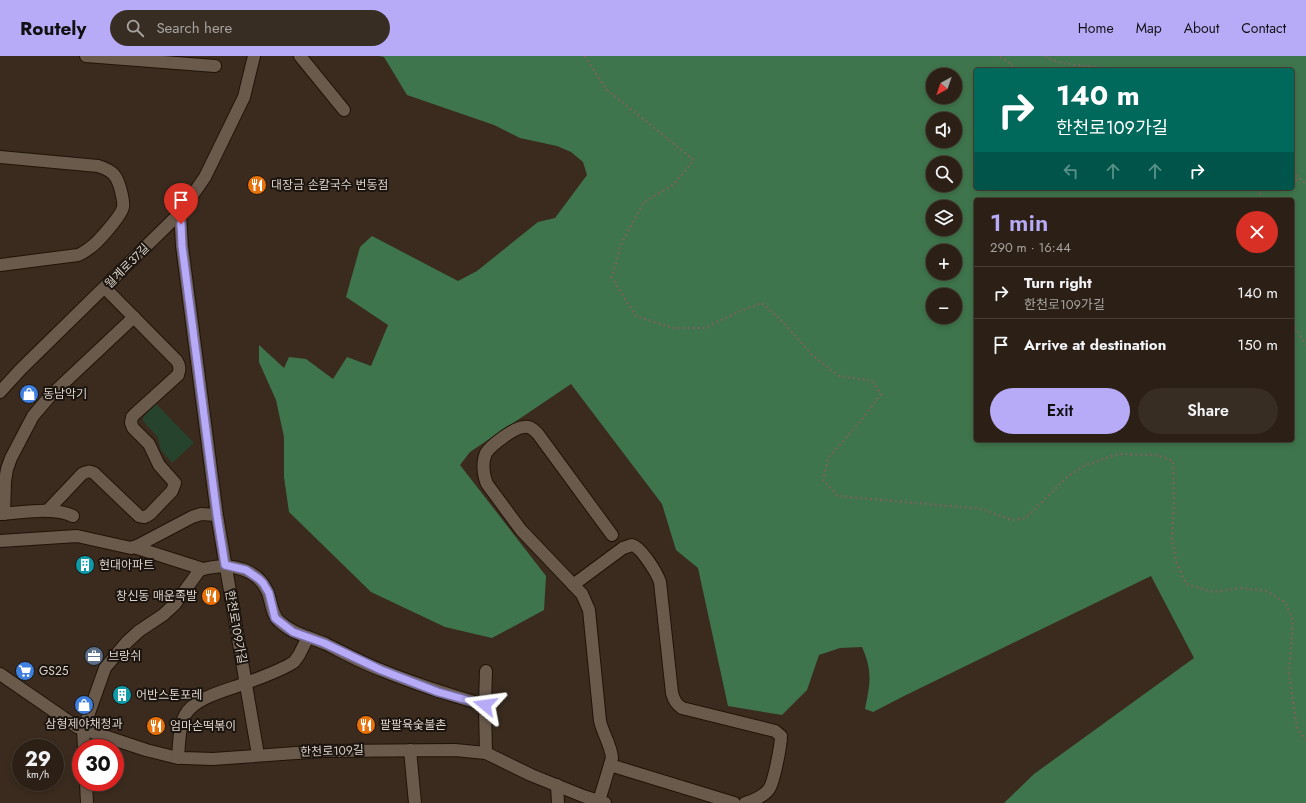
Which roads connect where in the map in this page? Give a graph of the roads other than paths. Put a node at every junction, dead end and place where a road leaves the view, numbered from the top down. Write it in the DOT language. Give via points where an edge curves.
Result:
graph roads {
  1 [pos="86,56"];
  2 [pos="254,56"];
  3 [pos="300,56"];
  4 [pos="215,66"];
  5 [pos="344,110"];
  6 [pos="0,157"];
  7 [pos="180,213"];
  8 [pos="0,265"];
  9 [pos="105,288"];
  10 [pos="134,317"];
  11 [pos="0,392"];
  12 [pos="47,511"];
  13 [pos="2,514"];
  14 [pos="217,515"];
  15 [pos="72,516"];
  16 [pos="612,535"];
  17 [pos="0,541"];
  18 [pos="134,547"];
  19 [pos="225,565"];
  20 [pos="203,569"];
  21 [pos="573,585"];
  22 [pos="308,637"];
  23 [pos="486,671"];
  24 [pos="0,674"];
  25 [pos="246,683"];
  26 [pos="485,705"];
  27 [pos="83,730"];
  28 [pos="84,739"];
  29 [pos="410,750"];
  30 [pos="486,753"];
  31 [pos="258,754"];
  32 [pos="178,758"];
  33 [pos="610,765"];
  34 [pos="557,785"];
  35 [pos="86,791"];
  36 [pos="602,802"];
  37 [pos="87,803"];
  38 [pos="415,803"];
  39 [pos="558,803"];
  40 [pos="734,803"];
  41 [pos="745,803"];
  1 -- 4 [label="street"];
  2 -- 7 [label="street, 월계로37길" via="244,97 205,177"];
  3 -- 5 [label="street"];
  6 -- 8 [label="street" via="106,168 118,179 124,206 96,243 78,255"];
  7 -- 9 [label="street, 월계로37길"];
  7 -- 14 [label="street, 한천로109가길" via="182,246"];
  9 -- 10 [label="street"];
  9 -- 11 [label="street, 월계로37길"];
  10 -- 12 [label="street" via="180,366 178,375 132,417 131,423 149,444 159,464 173,479 175,483 172,491 147,517 143,517 90,471 82,474"];
  10 -- 13 [label="street" via="50,396 33,416 11,458 5,481"];
  12 -- 13 [label="street"];
  12 -- 15 [label="street" via="60,511"];
  14 -- 18 [label="street" via="192,516"];
  14 -- 19 [label="street, 한천로109가길"];
  16 -- 21 [label="street" via="531,427 514,430 487,452 484,476 487,484 521,530"];
  17 -- 18 [label="street" via="77,536"];
  18 -- 20 [label="street"];
  19 -- 20 [label="street"];
  19 -- 22 [label="street" via="246,570 259,579 269,593 275,618 293,632"];
  19 -- 25 [label="street, 한천로109가길"];
  20 -- 27 [label="street" via="198,572 175,604 127,642 105,668"];
  21 -- 33 [label="street" via="582,594 589,610 600,722 611,747"];
  21 -- 41 [label="street" via="623,548 632,545 639,548 660,582 674,699 682,708 775,731 781,736 772,785 764,794"];
  22 -- 25 [label="street" via="294,662"];
  22 -- 26 [label="street" via="438,692"];
  23 -- 26 [label="street"];
  24 -- 27 [label="street, 한천로109길"];
  25 -- 31 [label="street, 한천로109가길"];
  25 -- 32 [label="street" via="213,694 190,708 182,723"];
  26 -- 30 [label="street"];
  27 -- 28 [label="street"];
  27 -- 32 [label="street, 한천로109길"];
  29 -- 30 [label="street, 한천로109길"];
  29 -- 31 [label="street, 한천로109길"];
  29 -- 38 [label="street"];
  30 -- 34 [label="street, 한천로109길"];
  31 -- 32 [label="street, 한천로109길" via="213,759"];
  33 -- 36 [label="street"];
  33 -- 40 [label="street"];
  34 -- 36 [label="street, 한천로109길"];
  34 -- 39 [label="street"];
  35 -- 37 [label="street"];
}
